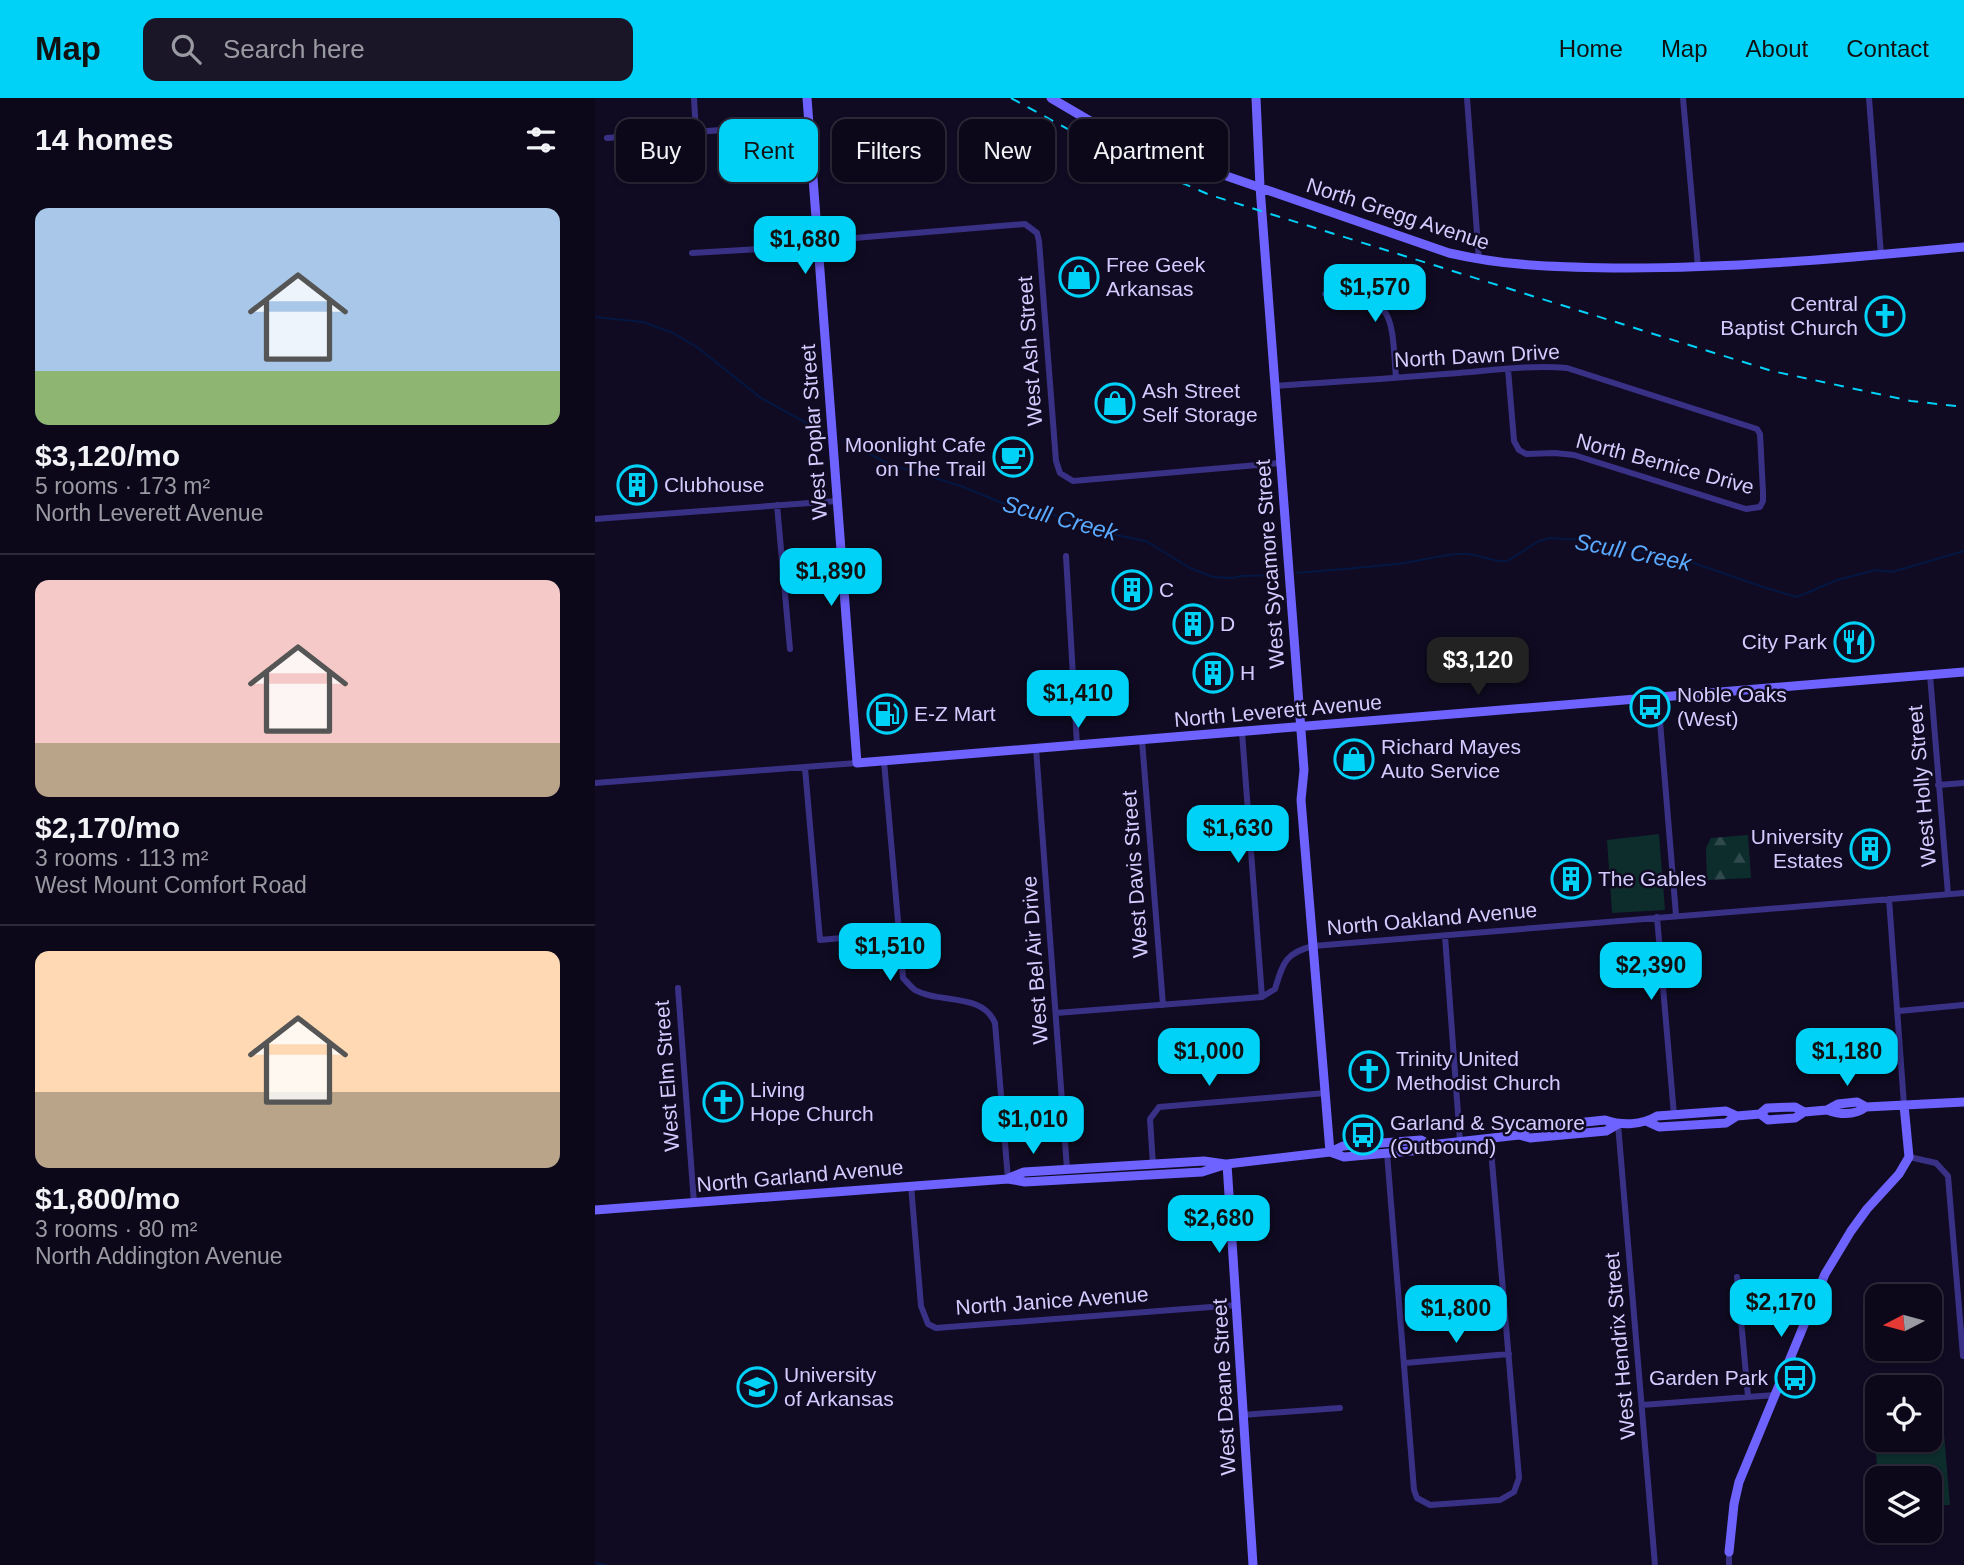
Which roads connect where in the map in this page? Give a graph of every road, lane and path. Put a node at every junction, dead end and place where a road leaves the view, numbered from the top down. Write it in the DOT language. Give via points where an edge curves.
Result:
graph roads {
  1 [pos="694,98"];
  2 [pos="807,98"];
  3 [pos="1051,98"];
  4 [pos="1256,98"];
  5 [pos="1467,98"];
  6 [pos="1683,98"];
  7 [pos="1869,98"];
  8 [pos="695,119"];
  9 [pos="809,119"];
  10 [pos="616,137"];
  11 [pos="607,138"];
  12 [pos="813,182"];
  13 [pos="1260,187"];
  14 [pos="818,241"];
  15 [pos="1964,247"];
  16 [pos="692,253"];
  17 [pos="1881,255"];
  18 [pos="1479,260"];
  19 [pos="1698,267"];
  20 [pos="1325,294"];
  21 [pos="1508,369"];
  22 [pos="1396,377"];
  23 [pos="1274,386"];
  24 [pos="1280,463"];
  25 [pos="837,501"];
  26 [pos="777,505"];
  27 [pos="1760,507"];
  28 [pos="595,519"];
  29 [pos="1066,556"];
  30 [pos="790,649"];
  31 [pos="1964,672"];
  32 [pos="1930,675"];
  33 [pos="1658,697"];
  34 [pos="1301,726"];
  35 [pos="1242,732"];
  36 [pos="1142,740"];
  37 [pos="1077,745"];
  38 [pos="1036,748"];
  39 [pos="884,761"];
  40 [pos="857,763"];
  41 [pos="806,768"];
  42 [pos="595,783"];
  43 [pos="1964,783"];
  44 [pos="1938,785"];
  45 [pos="1964,893"];
  46 [pos="1948,894"];
  47 [pos="1889,899"];
  48 [pos="1676,915"];
  49 [pos="1657,917"];
  50 [pos="897,933"];
  51 [pos="1445,936"];
  52 [pos="1313,946"];
  53 [pos="678,988"];
  54 [pos="1262,997"];
  55 [pos="1163,1005"];
  56 [pos="1963,1005"];
  57 [pos="1899,1012"];
  58 [pos="1056,1013"];
  59 [pos="1326,1093"];
  60 [pos="1964,1102"];
  61 [pos="1905,1105"];
  62 [pos="1674,1115"];
  63 [pos="1737,1116"];
  64 [pos="1648,1122"];
  65 [pos="1618,1124"];
  66 [pos="1490,1138"];
  67 [pos="1460,1142"];
  68 [pos="1430,1144"];
  69 [pos="1331,1152"];
  70 [pos="1387,1153"];
  71 [pos="1909,1157"];
  72 [pos="1227,1164"];
  73 [pos="1153,1165"];
  74 [pos="1067,1169"];
  75 [pos="1008,1178"];
  76 [pos="911,1185"];
  77 [pos="694,1203"];
  78 [pos="595,1210"];
  79 [pos="1737,1277"];
  80 [pos="1237,1305"];
  81 [pos="1509,1353"];
  82 [pos="1962,1356"];
  83 [pos="1405,1363"];
  84 [pos="1775,1395"];
  85 [pos="1748,1396"];
  86 [pos="1643,1405"];
  87 [pos="1340,1408"];
  88 [pos="1242,1415"];
  89 [pos="1729,1552"];
  90 [pos="1253,1565"];
  91 [pos="1655,1565"];
  92 [pos="1729,1565"];
  1 -- 8 [label="street"];
  2 -- 9 [label="street, West Poplar Street"];
  3 -- 13 [label="street, North Gregg Avenue" via="1154,151"];
  4 -- 13 [label="street, West Sycamore Street"];
  5 -- 18 [label="street"];
  6 -- 19 [label="street"];
  7 -- 17 [label="street"];
  10 -- 11 [label="street"];
  12 -- 14 [label="street, West Poplar Street"];
  13 -- 18 [label="street, North Gregg Avenue" via="1449,254"];
  13 -- 23 [label="street, West Sycamore Street"];
  14 -- 16 [label="street" via="811,246"];
  14 -- 24 [label="street, West Ash Street" via="1018,223 1032,227 1039,241 1056,461 1061,473 1073,481"];
  14 -- 25 [label="street, West Poplar Street"];
  15 -- 17 [label="street, North Gregg Avenue"];
  17 -- 19 [label="street, North Gregg Avenue"];
  18 -- 19 [label="street, North Gregg Avenue" via="1534,267"];
  20 -- 22 [label="street" via="1384,312"];
  21 -- 22 [label="street, North Dawn Drive"];
  21 -- 27 [label="street, North Bernice Drive" via="1514,441 1519,450 1574,456 1746,509"];
  21 -- 27 [label="street, North Dawn Drive" via="1567,368 1757,429 1763,492"];
  22 -- 23 [label="street, North Dawn Drive"];
  23 -- 24 [label="street, West Sycamore Street"];
  24 -- 34 [label="street, West Sycamore Street"];
  25 -- 26 [label="street"];
  25 -- 40 [label="street, West Poplar Street"];
  26 -- 28 [label="street"];
  26 -- 30 [label="street"];
  29 -- 37 [label="street"];
  31 -- 32 [label="street, North Leverett Avenue"];
  32 -- 33 [label="street, North Leverett Avenue"];
  32 -- 44 [label="street, West Holly Street"];
  33 -- 34 [label="street, North Leverett Avenue"];
  33 -- 48 [label="street"];
  34 -- 35 [label="street, North Leverett Avenue"];
  34 -- 52 [label="street, West Sycamore Street" via="1301,800"];
  35 -- 36 [label="street, North Leverett Avenue"];
  35 -- 54 [label="street"];
  36 -- 37 [label="street, North Leverett Avenue"];
  36 -- 55 [label="street, West Davis Street"];
  37 -- 38 [label="street, North Leverett Avenue"];
  38 -- 39 [label="street, North Leverett Avenue"];
  38 -- 58 [label="street, West Bel Air Drive"];
  39 -- 40 [label="street, North Leverett Avenue"];
  39 -- 50 [label="street"];
  40 -- 41 [label="street, North Leverett Avenue"];
  41 -- 42 [label="street, North Leverett Avenue"];
  41 -- 50 [label="street" via="820,940"];
  43 -- 44 [label="street"];
  44 -- 46 [label="street, West Holly Street"];
  45 -- 46 [label="street, North Oakland Avenue"];
  46 -- 47 [label="street, North Oakland Avenue"];
  47 -- 48 [label="street, North Oakland Avenue"];
  47 -- 57 [label="street"];
  48 -- 49 [label="street, North Oakland Avenue"];
  49 -- 51 [label="street, North Oakland Avenue"];
  49 -- 62 [label="street"];
  50 -- 75 [label="street" via="903,978 916,990 973,1004 992,1015"];
  51 -- 52 [label="street, North Oakland Avenue"];
  51 -- 67 [label="street"];
  52 -- 54 [label="street, North Oakland Avenue" via="1289,956 1275,989"];
  52 -- 59 [label="street, West Sycamore Street"];
  53 -- 77 [label="street, West Elm Street"];
  54 -- 55 [label="street"];
  55 -- 58 [label="street"];
  56 -- 57 [label="street"];
  57 -- 61 [label="street"];
  58 -- 74 [label="street, West Bel Air Drive"];
  59 -- 69 [label="street, West Sycamore Street"];
  59 -- 73 [label="street" via="1159,1107 1150,1118"];
  60 -- 61 [label="street, North Garland Avenue"];
  61 -- 63 [label="street, North Garland Avenue" via="1866,1107 1857,1102 1804,1112 1795,1118"];
  61 -- 71 [label="street"];
  62 -- 63 [label="street, North Garland Avenue" via="1726,1111"];
  62 -- 64 [label="street, North Garland Avenue"];
  63 -- 64 [label="street, North Garland Avenue" via="1726,1123 1659,1127"];
  64 -- 65 [label="street, North Garland Avenue"];
  65 -- 66 [label="street, North Garland Avenue" via="1606,1131"];
  65 -- 86 [label="street, West Hendrix Street"];
  66 -- 67 [label="street, North Garland Avenue"];
  66 -- 81 [label="street"];
  67 -- 68 [label="street, North Garland Avenue"];
  68 -- 69 [label="street, North Garland Avenue" via="1421,1140 1343,1146"];
  68 -- 70 [label="street, North Garland Avenue" via="1422,1150"];
  69 -- 70 [label="street, North Garland Avenue" via="1344,1157"];
  69 -- 72 [label="street, North Garland Avenue"];
  70 -- 83 [label="street"];
  71 -- 82 [label="street" via="1936,1163 1948,1176"];
  71 -- 84 [label="street" via="1834,1259"];
  72 -- 73 [label="street, North Garland Avenue"];
  72 -- 75 [label="street, North Garland Avenue" via="1152,1176 1025,1182"];
  72 -- 80 [label="street, West Deane Street"];
  73 -- 74 [label="street, North Garland Avenue"];
  74 -- 75 [label="street, North Garland Avenue" via="1024,1172"];
  75 -- 76 [label="street, North Garland Avenue"];
  76 -- 77 [label="street, North Garland Avenue"];
  76 -- 80 [label="street, North Janice Avenue" via="921,1306 928,1324 936,1328"];
  77 -- 78 [label="street, North Garland Avenue"];
  79 -- 85 [label="street"];
  80 -- 88 [label="street, West Deane Street"];
  81 -- 83 [label="street"];
  81 -- 83 [label="street" via="1519,1478 1514,1492 1500,1500 1439,1505 1417,1498"];
  84 -- 85 [label="street"];
  84 -- 89 [label="street" via="1739,1482"];
  85 -- 86 [label="street"];
  86 -- 91 [label="street, West Hendrix Street"];
  87 -- 88 [label="street"];
  88 -- 90 [label="street, West Deane Street"];
  89 -- 92 [label="street"];
}
